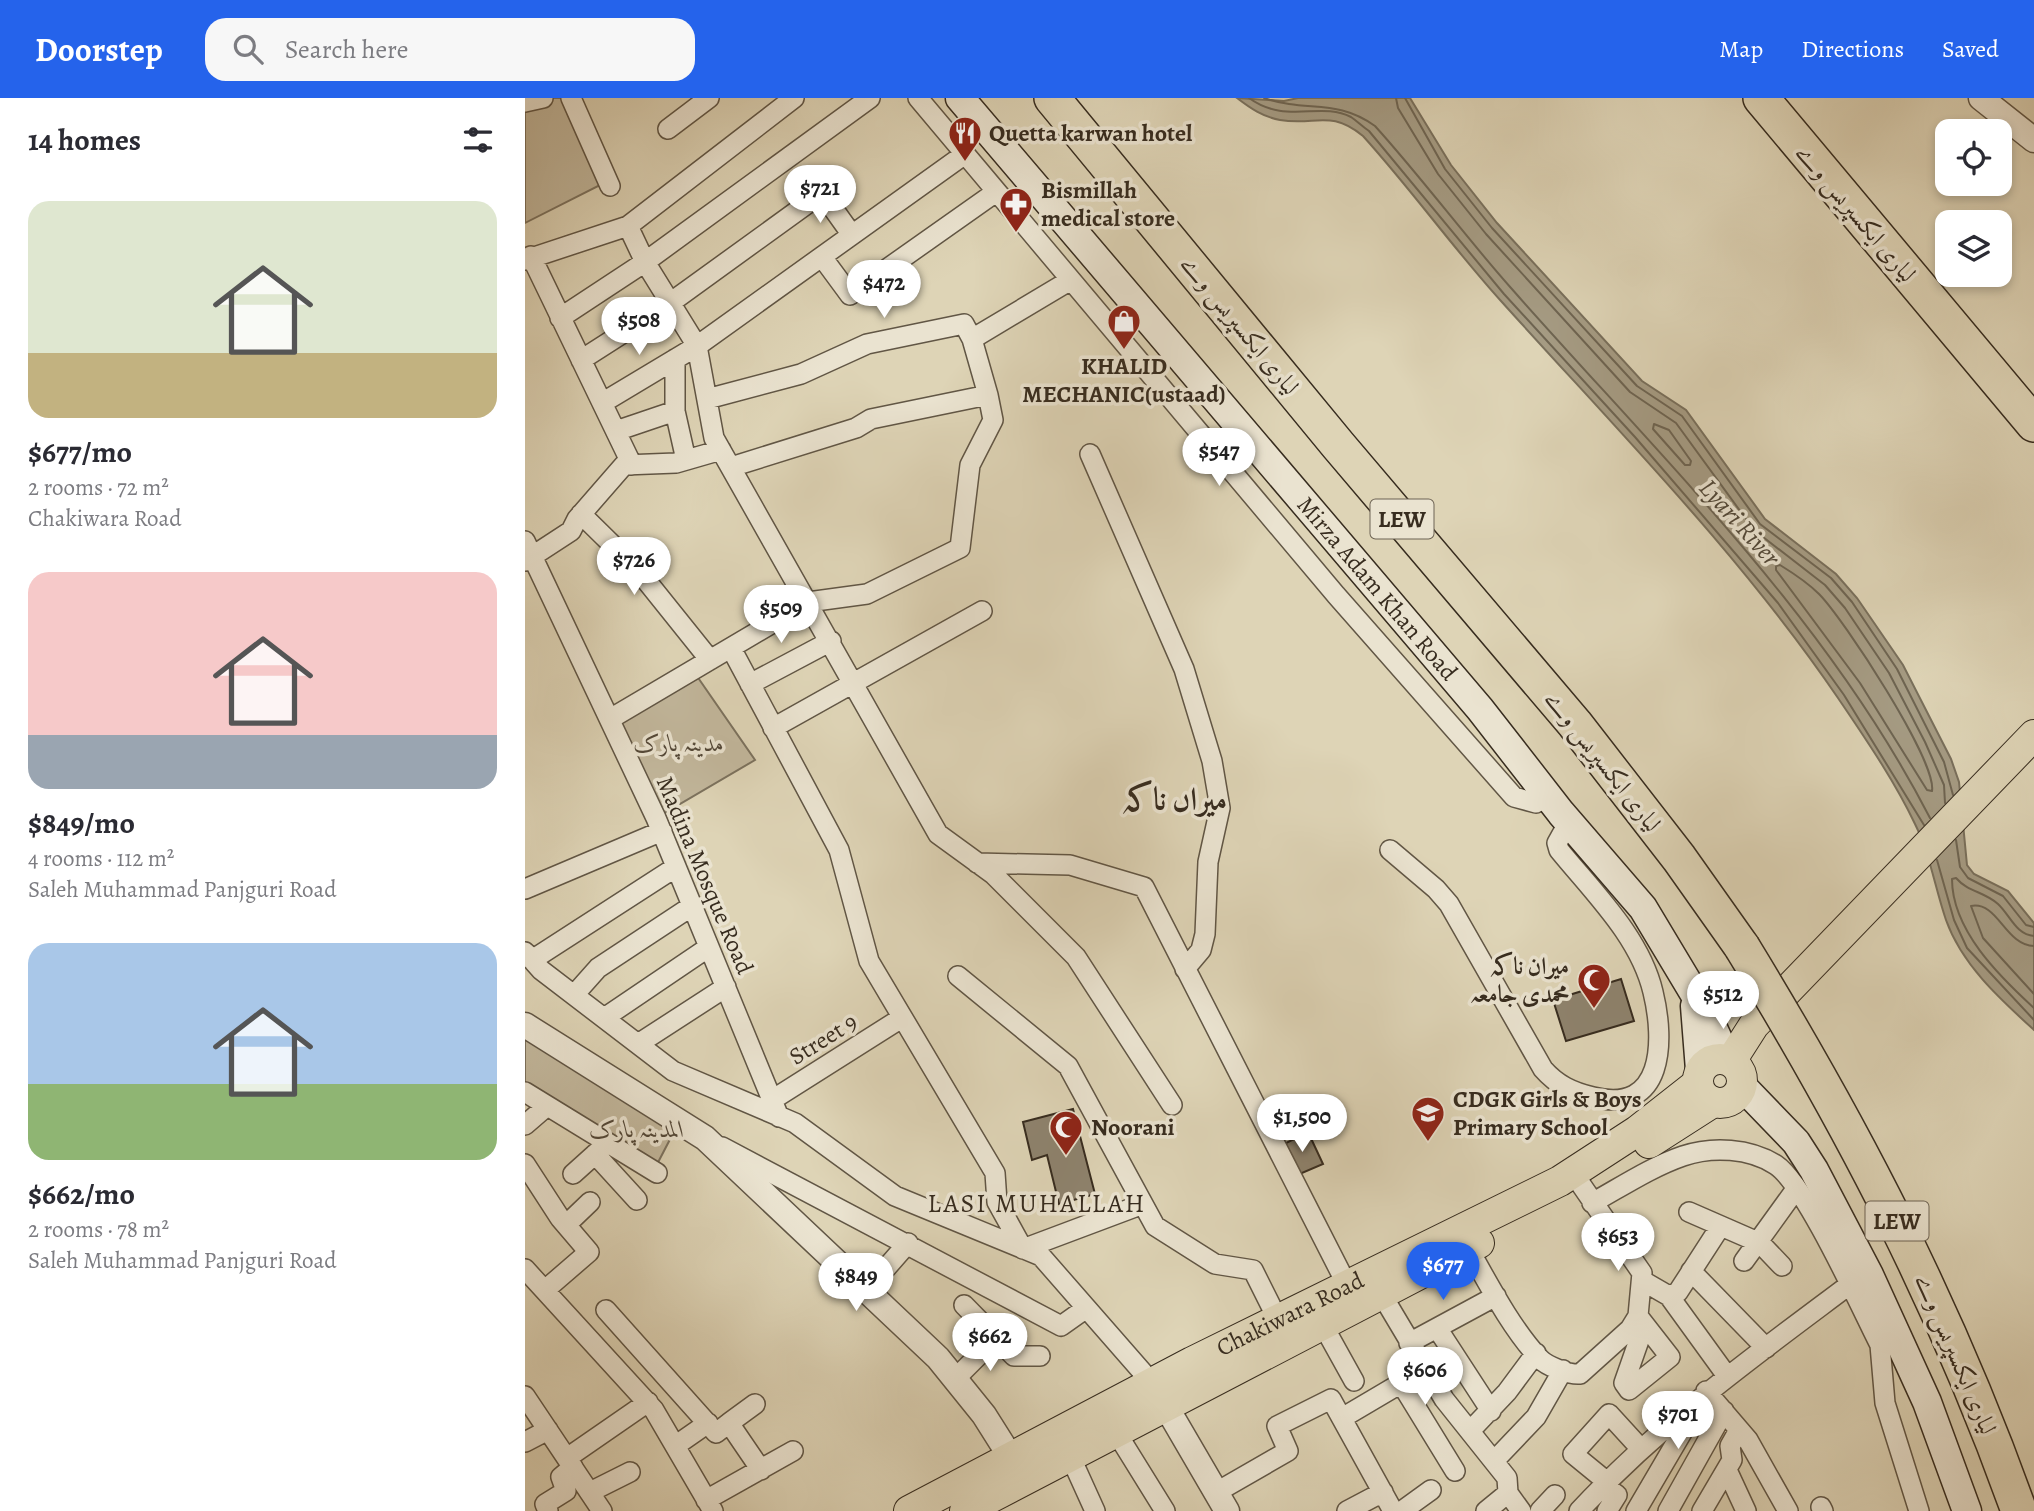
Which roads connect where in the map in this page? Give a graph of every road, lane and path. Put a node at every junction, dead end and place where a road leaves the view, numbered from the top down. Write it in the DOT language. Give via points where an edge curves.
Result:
graph roads {
  1 [pos="543,98"];
  2 [pos="571,98"];
  3 [pos="709,98"];
  4 [pos="794,98"];
  5 [pos="870,98"];
  6 [pos="918,98"];
  7 [pos="960,98"];
  8 [pos="1052,98"];
  9 [pos="1761,98"];
  10 [pos="1985,99"];
  11 [pos="525,103"];
  12 [pos="668,129"];
  13 [pos="2034,140"];
  14 [pos="965,154"];
  15 [pos="610,186"];
  16 [pos="996,192"];
  17 [pos="628,226"];
  18 [pos="852,235"];
  19 [pos="822,257"];
  20 [pos="528,258"];
  21 [pos="645,262"];
  22 [pos="1069,281"];
  23 [pos="670,303"];
  24 [pos="560,318"];
  25 [pos="972,339"];
  26 [pos="697,346"];
  27 [pos="675,359"];
  28 [pos="581,360"];
  29 [pos="988,395"];
  30 [pos="707,399"];
  31 [pos="602,403"];
  32 [pos="675,411"];
  33 [pos="2034,424"];
  34 [pos="616,431"];
  35 [pos="1090,454"];
  36 [pos="726,459"];
  37 [pos="687,460"];
  38 [pos="632,465"];
  39 [pos="581,514"];
  40 [pos="528,553"];
  41 [pos="808,602"];
  42 [pos="982,611"];
  43 [pos="831,641"];
  44 [pos="731,648"];
  45 [pos="710,660"];
  46 [pos="750,684"];
  47 [pos="854,684"];
  48 [pos="610,719"];
  49 [pos="773,727"];
  50 [pos="2034,736"];
  51 [pos="1547,796"];
  52 [pos="1572,826"];
  53 [pos="662,831"];
  54 [pos="1390,850"];
  55 [pos="977,863"];
  56 [pos="676,867"];
  57 [pos="525,889"];
  58 [pos="692,906"];
  59 [pos="709,947"];
  60 [pos="528,956"];
  61 [pos="1185,970"];
  62 [pos="958,976"];
  63 [pos="726,986"];
  64 [pos="574,995"];
  65 [pos="604,1018"];
  66 [pos="900,1019"];
  67 [pos="525,1025"];
  68 [pos="638,1044"];
  69 [pos="1719,1077"];
  70 [pos="525,1092"];
  71 [pos="1172,1105"];
  72 [pos="547,1106"];
  73 [pos="776,1108"];
  74 [pos="525,1125"];
  75 [pos="705,1138"];
  76 [pos="601,1149"];
  77 [pos="525,1164"];
  78 [pos="657,1173"];
  79 [pos="573,1174"];
  80 [pos="1582,1187"];
  81 [pos="1796,1189"];
  82 [pos="637,1200"];
  83 [pos="590,1202"];
  84 [pos="1143,1204"];
  85 [pos="1689,1212"];
  86 [pos="566,1225"];
  87 [pos="1720,1227"];
  88 [pos="1464,1241"];
  89 [pos="1760,1242"];
  90 [pos="908,1243"];
  91 [pos="1023,1249"];
  92 [pos="1744,1261"];
  93 [pos="1782,1266"];
  94 [pos="525,1269"];
  95 [pos="1691,1271"];
  96 [pos="1643,1281"];
  97 [pos="1849,1285"];
  98 [pos="1366,1286"];
  99 [pos="545,1290"];
  100 [pos="866,1291"];
  101 [pos="1496,1296"];
  102 [pos="1669,1296"];
  103 [pos="964,1305"];
  104 [pos="1085,1309"];
  105 [pos="606,1310"];
  106 [pos="1888,1317"];
  107 [pos="1277,1320"];
  108 [pos="1324,1327"];
  109 [pos="1437,1328"];
  110 [pos="996,1338"];
  111 [pos="1409,1343"];
  112 [pos="1880,1345"];
  113 [pos="1766,1348"];
  114 [pos="1536,1353"];
  115 [pos="1039,1356"];
  116 [pos="1425,1369"];
  117 [pos="1563,1370"];
  118 [pos="1727,1376"];
  119 [pos="955,1379"];
  120 [pos="1354,1381"];
  121 [pos="1401,1383"];
  122 [pos="1706,1391"];
  123 [pos="1160,1395"];
  124 [pos="525,1396"];
  125 [pos="648,1402"];
  126 [pos="755,1404"];
  127 [pos="1491,1411"];
  128 [pos="1724,1411"];
  129 [pos="1342,1418"];
  130 [pos="708,1423"];
  131 [pos="729,1423"];
  132 [pos="548,1430"];
  133 [pos="1739,1430"];
  134 [pos="1470,1431"];
  135 [pos="1116,1432"];
  136 [pos="525,1442"];
  137 [pos="675,1446"];
  138 [pos="1641,1449"];
  139 [pos="793,1451"];
  140 [pos="1071,1458"];
  141 [pos="1495,1460"];
  142 [pos="570,1462"];
  143 [pos="1018,1468"];
  144 [pos="761,1470"];
  145 [pos="1727,1470"];
  146 [pos="1455,1471"];
  147 [pos="630,1472"];
  148 [pos="1605,1483"];
  149 [pos="1431,1490"];
  150 [pos="590,1492"];
  151 [pos="1383,1492"];
  152 [pos="1508,1493"];
  153 [pos="1555,1494"];
  154 [pos="709,1505"];
  155 [pos="1222,1506"];
  156 [pos="548,1511"];
  157 [pos="602,1511"];
  158 [pos="909,1511"];
  159 [pos="965,1511"];
  160 [pos="1095,1511"];
  161 [pos="1165,1511"];
  162 [pos="1347,1511"];
  163 [pos="1393,1511"];
  164 [pos="1402,1511"];
  165 [pos="1486,1511"];
  166 [pos="1521,1511"];
  167 [pos="1540,1511"];
  168 [pos="1579,1511"];
  169 [pos="1607,1511"];
  170 [pos="1636,1511"];
  171 [pos="1668,1511"];
  172 [pos="1702,1511"];
  173 [pos="1747,1511"];
  174 [pos="1788,1511"];
  175 [pos="1919,1511"];
  176 [pos="1967,1511"];
  177 [pos="2019,1511"];
  1 -- 11 [label="street"];
  2 -- 15 [label="street"];
  3 -- 12 [label="street"];
  4 -- 17 [label="street"];
  5 -- 21 [label="street"];
  6 -- 14 [label="street"];
  7 -- 51 [label="main road, Mirza Adam Khan Road" via="1480,709"];
  8 -- 177 [label="highway, لیاری ایکسپریس وے / LEW, bridge" via="1575,724 1742,947 1826,1085 1900,1226 1966,1373"];
  9 -- 33 [label="highway, لیاری ایکسپریس وے"];
  10 -- 13 [label="street"];
  14 -- 16 [label="street"];
  14 -- 18 [label="street"];
  16 -- 19 [label="street" via="850,295"];
  16 -- 22 [label="street"];
  17 -- 20 [label="street"];
  17 -- 21 [label="street"];
  18 -- 19 [label="street"];
  18 -- 23 [label="street" via="822,193"];
  19 -- 26 [label="street"];
  20 -- 24 [label="street"];
  21 -- 23 [label="street"];
  21 -- 24 [label="street"];
  22 -- 25 [label="street"];
  22 -- 51 [label="street" via="1335,595 1514,797 1536,803"];
  23 -- 26 [label="street"];
  23 -- 28 [label="street"];
  24 -- 28 [label="street"];
  25 -- 29 [label="street"];
  25 -- 30 [label="street" via="964,324 874,342 801,374"];
  26 -- 27 [label="street"];
  26 -- 30 [label="street"];
  27 -- 31 [label="street"];
  27 -- 32 [label="street"];
  28 -- 31 [label="street"];
  29 -- 36 [label="street" via="871,419 856,428"];
  29 -- 41 [label="street" via="993,421 970,466 960,548 867,594"];
  30 -- 36 [label="street" via="715,438"];
  31 -- 34 [label="street"];
  32 -- 34 [label="street"];
  32 -- 37 [label="street"];
  34 -- 38 [label="street"];
  35 -- 61 [label="street" via="1184,669 1212,761 1220,808 1208,862 1205,934 1201,950"];
  36 -- 37 [label="street"];
  36 -- 41 [label="street"];
  37 -- 38 [label="street"];
  38 -- 39 [label="street" via="624,465"];
  39 -- 40 [label="street" via="571,531"];
  39 -- 45 [label="street" via="637,569"];
  40 -- 48 [label="street, Madina Mosque Road"];
  41 -- 43 [label="street"];
  41 -- 44 [label="street"];
  42 -- 47 [label="street"];
  43 -- 46 [label="street"];
  43 -- 47 [label="street"];
  44 -- 45 [label="street"];
  44 -- 46 [label="street"];
  45 -- 48 [label="street"];
  46 -- 49 [label="street"];
  47 -- 49 [label="street"];
  47 -- 55 [label="street" via="938,834"];
  48 -- 53 [label="street, Madina Mosque Road"];
  49 -- 66 [label="street" via="839,850 869,961"];
  50 -- 69 [label="main road" via="1746,1033"];
  51 -- 52 [label="main road, Mirza Adam Khan Road"];
  52 -- 54 [label="street" via="1557,843 1559,850 1626,933 1653,993 1657,1061 1647,1086 1629,1099 1599,1099 1555,1083 1449,904"];
  52 -- 69 [label="main road, Mirza Adam Khan Road" via="1643,908 1706,1013"];
  53 -- 56 [label="street, Madina Mosque Road"];
  53 -- 57 [label="street"];
  55 -- 61 [label="street" via="1070,865 1144,887"];
  55 -- 71 [label="street" via="1076,957"];
  56 -- 58 [label="street, Madina Mosque Road"];
  56 -- 60 [label="street"];
  58 -- 59 [label="street, Madina Mosque Road"];
  58 -- 64 [label="street" via="598,968"];
  59 -- 63 [label="street, Madina Mosque Road"];
  59 -- 65 [label="street"];
  60 -- 64 [label="street"];
  61 -- 98 [label="street"];
  62 -- 84 [label="street" via="1068,1066"];
  63 -- 68 [label="street"];
  63 -- 73 [label="street, Madina Mosque Road"];
  64 -- 65 [label="street"];
  65 -- 68 [label="street"];
  66 -- 73 [label="street, Street 9"];
  66 -- 91 [label="street" via="995,1173 997,1202"];
  67 -- 75 [label="street"];
  68 -- 73 [label="street" via="673,1071"];
  69 -- 80 [label="main road, Chakiwara Road"];
  69 -- 106 [label="main road, Mirza Adam Khan Road" via="1796,1142"];
  70 -- 72 [label="street"];
  72 -- 74 [label="street"];
  72 -- 76 [label="street"];
  73 -- 91 [label="street" via="895,1196"];
  75 -- 90 [label="street"];
  75 -- 100 [label="street"];
  76 -- 78 [label="street"];
  76 -- 79 [label="street"];
  76 -- 82 [label="street"];
  77 -- 86 [label="street"];
  80 -- 81 [label="street" via="1685,1155 1725,1150 1776,1166"];
  80 -- 88 [label="main road, Chakiwara Road"];
  80 -- 96 [label="street" via="1643,1273"];
  81 -- 89 [label="street"];
  81 -- 97 [label="street"];
  83 -- 86 [label="street"];
  84 -- 91 [label="street"];
  84 -- 107 [label="street" via="1155,1226 1215,1264 1253,1270"];
  85 -- 87 [label="street"];
  86 -- 99 [label="street" via="589,1252"];
  87 -- 89 [label="street"];
  87 -- 95 [label="street"];
  88 -- 98 [label="main road, Chakiwara Road"];
  88 -- 101 [label="street"];
  89 -- 92 [label="street"];
  89 -- 93 [label="street"];
  90 -- 100 [label="street"];
  90 -- 104 [label="street" via="1061,1326"];
  91 -- 104 [label="street" via="1041,1256"];
  94 -- 99 [label="street"];
  95 -- 102 [label="street" via="1678,1292"];
  95 -- 113 [label="street"];
  96 -- 102 [label="street"];
  96 -- 117 [label="street" via="1641,1321 1580,1374"];
  97 -- 112 [label="street"];
  97 -- 113 [label="street"];
  98 -- 107 [label="main road, Chakiwara Road"];
  98 -- 108 [label="main road, Chakiwara Road"];
  98 -- 111 [label="street"];
  99 -- 125 [label="street"];
  100 -- 119 [label="street"];
  101 -- 109 [label="street"];
  101 -- 114 [label="street"];
  102 -- 118 [label="street"];
  103 -- 110 [label="street"];
  104 -- 123 [label="street"];
  105 -- 130 [label="street"];
  106 -- 112 [label="street" via="1893,1331"];
  106 -- 176 [label="main road, Mirza Adam Khan Road" via="1927,1402"];
  107 -- 123 [label="main road, Chakiwara Road"];
  108 -- 120 [label="street"];
  108 -- 123 [label="main road, Chakiwara Road"];
  109 -- 111 [label="street"];
  109 -- 127 [label="street"];
  110 -- 115 [label="street" via="1014,1356"];
  110 -- 119 [label="street"];
  111 -- 116 [label="street"];
  112 -- 175 [label="street" via="1885,1403"];
  113 -- 118 [label="street"];
  114 -- 117 [label="street" via="1541,1361"];
  114 -- 127 [label="street"];
  116 -- 121 [label="street"];
  116 -- 134 [label="street"];
  117 -- 141 [label="street" via="1536,1417"];
  118 -- 122 [label="street"];
  119 -- 143 [label="street"];
  121 -- 129 [label="street"];
  121 -- 146 [label="street"];
  122 -- 128 [label="street"];
  122 -- 138 [label="street"];
  122 -- 170 [label="street"];
  123 -- 135 [label="main road, Chakiwara Road"];
  123 -- 143 [label="main road, Chakiwara Road"];
  123 -- 155 [label="street"];
  124 -- 132 [label="street"];
  125 -- 137 [label="street"];
  125 -- 142 [label="street"];
  126 -- 131 [label="street"];
  127 -- 134 [label="street"];
  128 -- 133 [label="street"];
  128 -- 171 [label="street"];
  129 -- 151 [label="street"];
  129 -- 155 [label="street" via="1331,1399 1277,1426 1288,1451"];
  130 -- 131 [label="street" via="716,1433"];
  130 -- 137 [label="street"];
  131 -- 144 [label="street"];
  132 -- 136 [label="street"];
  132 -- 142 [label="street"];
  133 -- 145 [label="street" via="1730,1446 1732,1460"];
  133 -- 174 [label="street"];
  134 -- 141 [label="street"];
  135 -- 140 [label="main road, Chakiwara Road"];
  135 -- 161 [label="street"];
  137 -- 154 [label="street"];
  138 -- 148 [label="street"];
  138 -- 148 [label="street" via="1609,1414 1573,1454"];
  139 -- 144 [label="street"];
  140 -- 143 [label="main road, Chakiwara Road"];
  140 -- 160 [label="street"];
  141 -- 152 [label="street" via="1507,1478"];
  142 -- 150 [label="street"];
  142 -- 156 [label="street" via="561,1477 566,1490 545,1504"];
  143 -- 158 [label="main road, Chakiwara Road"];
  143 -- 159 [label="main road, Chakiwara Road"];
  144 -- 154 [label="street"];
  145 -- 172 [label="street"];
  145 -- 173 [label="street"];
  147 -- 150 [label="street"];
  148 -- 168 [label="street"];
  148 -- 169 [label="street" via="1617,1495"];
  149 -- 164 [label="street"];
  150 -- 157 [label="street"];
  151 -- 162 [label="street"];
  151 -- 163 [label="street"];
  152 -- 165 [label="street"];
  152 -- 166 [label="street"];
  153 -- 167 [label="street"];
}
